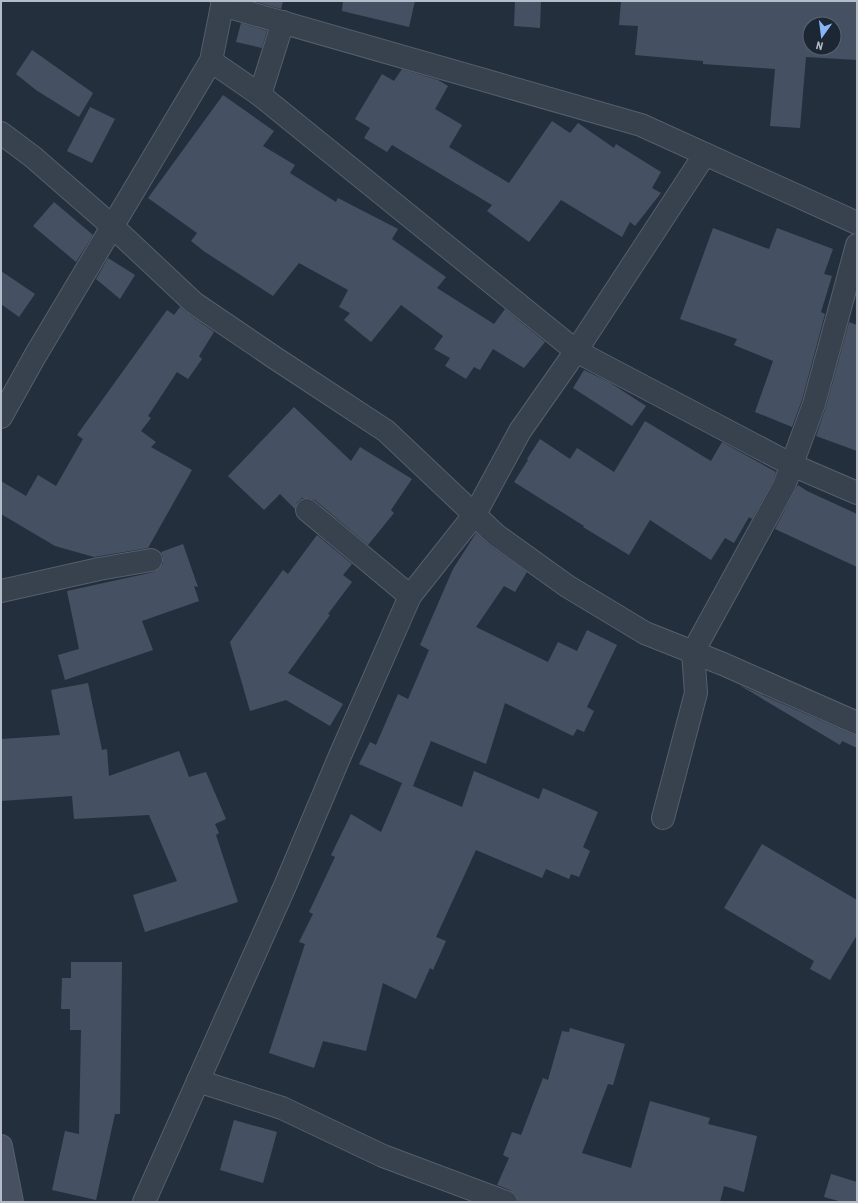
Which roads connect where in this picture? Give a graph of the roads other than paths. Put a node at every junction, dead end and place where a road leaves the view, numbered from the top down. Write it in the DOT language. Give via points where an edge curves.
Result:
graph roads {
  1 [pos="223,3"];
  2 [pos="283,22"];
  3 [pos="211,61"];
  4 [pos="260,95"];
  5 [pos="1,133"];
  6 [pos="705,154"];
  7 [pos="857,223"];
  8 [pos="112,226"];
  9 [pos="857,245"];
  10 [pos="576,351"];
  11 [pos="1,417"];
  12 [pos="792,464"];
  13 [pos="857,493"];
  14 [pos="307,510"];
  15 [pos="474,514"];
  16 [pos="151,560"];
  17 [pos="1,591"];
  18 [pos="410,596"];
  19 [pos="693,652"];
  20 [pos="857,723"];
  21 [pos="663,818"];
  22 [pos="198,1081"];
  23 [pos="1,1146"];
  24 [pos="12,1202"];
  25 [pos="144,1202"];
  26 [pos="506,1202"];
  1 -- 2 [label="street"];
  1 -- 3 [label="street"];
  2 -- 4 [label="street"];
  2 -- 6 [label="street" via="641,124"];
  3 -- 4 [label="street"];
  3 -- 8 [label="street"];
  4 -- 10 [label="street"];
  5 -- 8 [label="street" via="33,156"];
  6 -- 7 [label="street"];
  6 -- 10 [label="street"];
  8 -- 11 [label="street"];
  8 -- 15 [label="street" via="194,303 386,431"];
  9 -- 12 [label="street" via="814,404"];
  10 -- 12 [label="street"];
  10 -- 15 [label="street" via="520,431"];
  12 -- 13 [label="street"];
  12 -- 19 [label="street" via="784,486"];
  14 -- 18 [label="street"];
  15 -- 18 [label="street"];
  15 -- 19 [label="street" via="496,535 567,586 645,633"];
  16 -- 17 [label="street"];
  18 -- 22 [label="street"];
  19 -- 20 [label="street"];
  19 -- 21 [label="street" via="696,693"];
  22 -- 25 [label="street"];
  22 -- 26 [label="street" via="282,1108 383,1156"];
  23 -- 24 [label="main road"];
}
